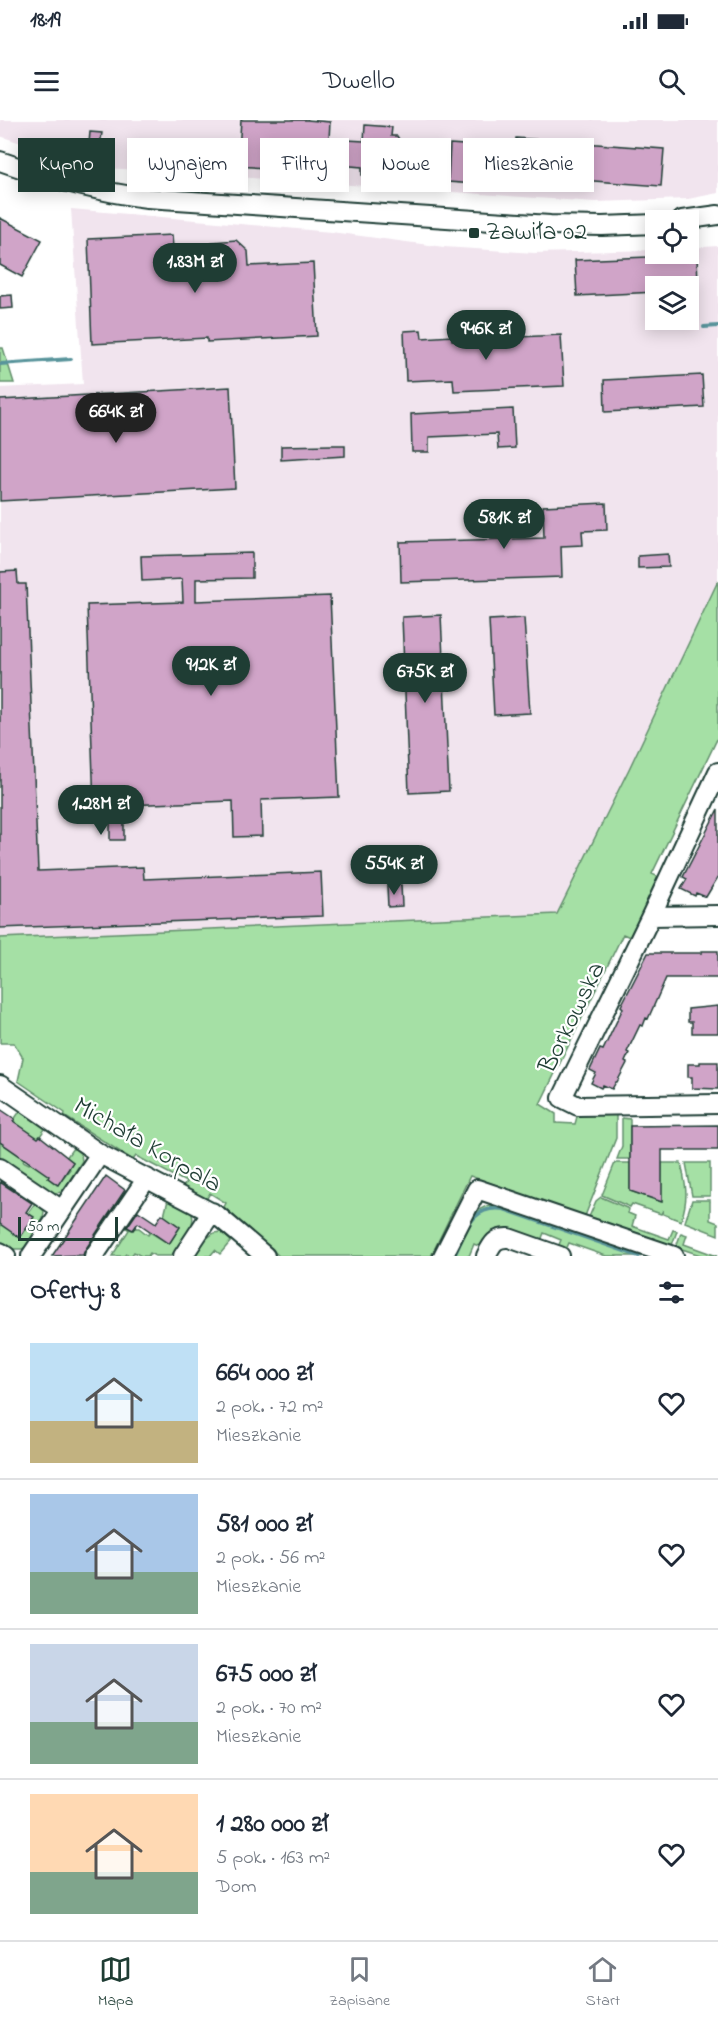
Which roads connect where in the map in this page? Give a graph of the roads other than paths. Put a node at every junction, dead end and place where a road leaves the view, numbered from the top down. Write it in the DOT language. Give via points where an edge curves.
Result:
graph roads {
  1 [pos="0,160"];
  2 [pos="718,215"];
  3 [pos="699,218"];
  4 [pos="645,224"];
  5 [pos="718,772"];
  6 [pos="718,915"];
  7 [pos="651,916"];
  8 [pos="0,1085"];
  9 [pos="718,1104"];
  10 [pos="100,1154"];
  11 [pos="0,1168"];
  12 [pos="147,1178"];
  13 [pos="62,1210"];
  14 [pos="212,1212"];
  15 [pos="0,1252"];
  16 [pos="662,1254"];
  17 [pos="6,1256"];
  18 [pos="31,1256"];
  19 [pos="94,1256"];
  20 [pos="183,1256"];
  21 [pos="264,1256"];
  22 [pos="443,1256"];
  23 [pos="486,1256"];
  24 [pos="560,1256"];
  1 -- 4 [label="street" via="83,187 147,198 550,225"];
  2 -- 3 [label="street"];
  5 -- 7 [label="street, Borkowska"];
  6 -- 7 [label="street"];
  7 -- 9 [label="street, Borkowska" via="562,1098 578,1106"];
  8 -- 10 [label="street, Michała Korpala"];
  10 -- 12 [label="street, Michała Korpala"];
  10 -- 13 [label="street"];
  11 -- 13 [label="street"];
  12 -- 14 [label="street, Michała Korpala"];
  12 -- 19 [label="street"];
  13 -- 18 [label="street"];
  14 -- 20 [label="street"];
  14 -- 21 [label="street, Michała Korpala"];
  15 -- 17 [label="street"];
  16 -- 22 [label="street" via="477,1189"];
  23 -- 24 [label="street" via="492,1244 503,1237"];
}
